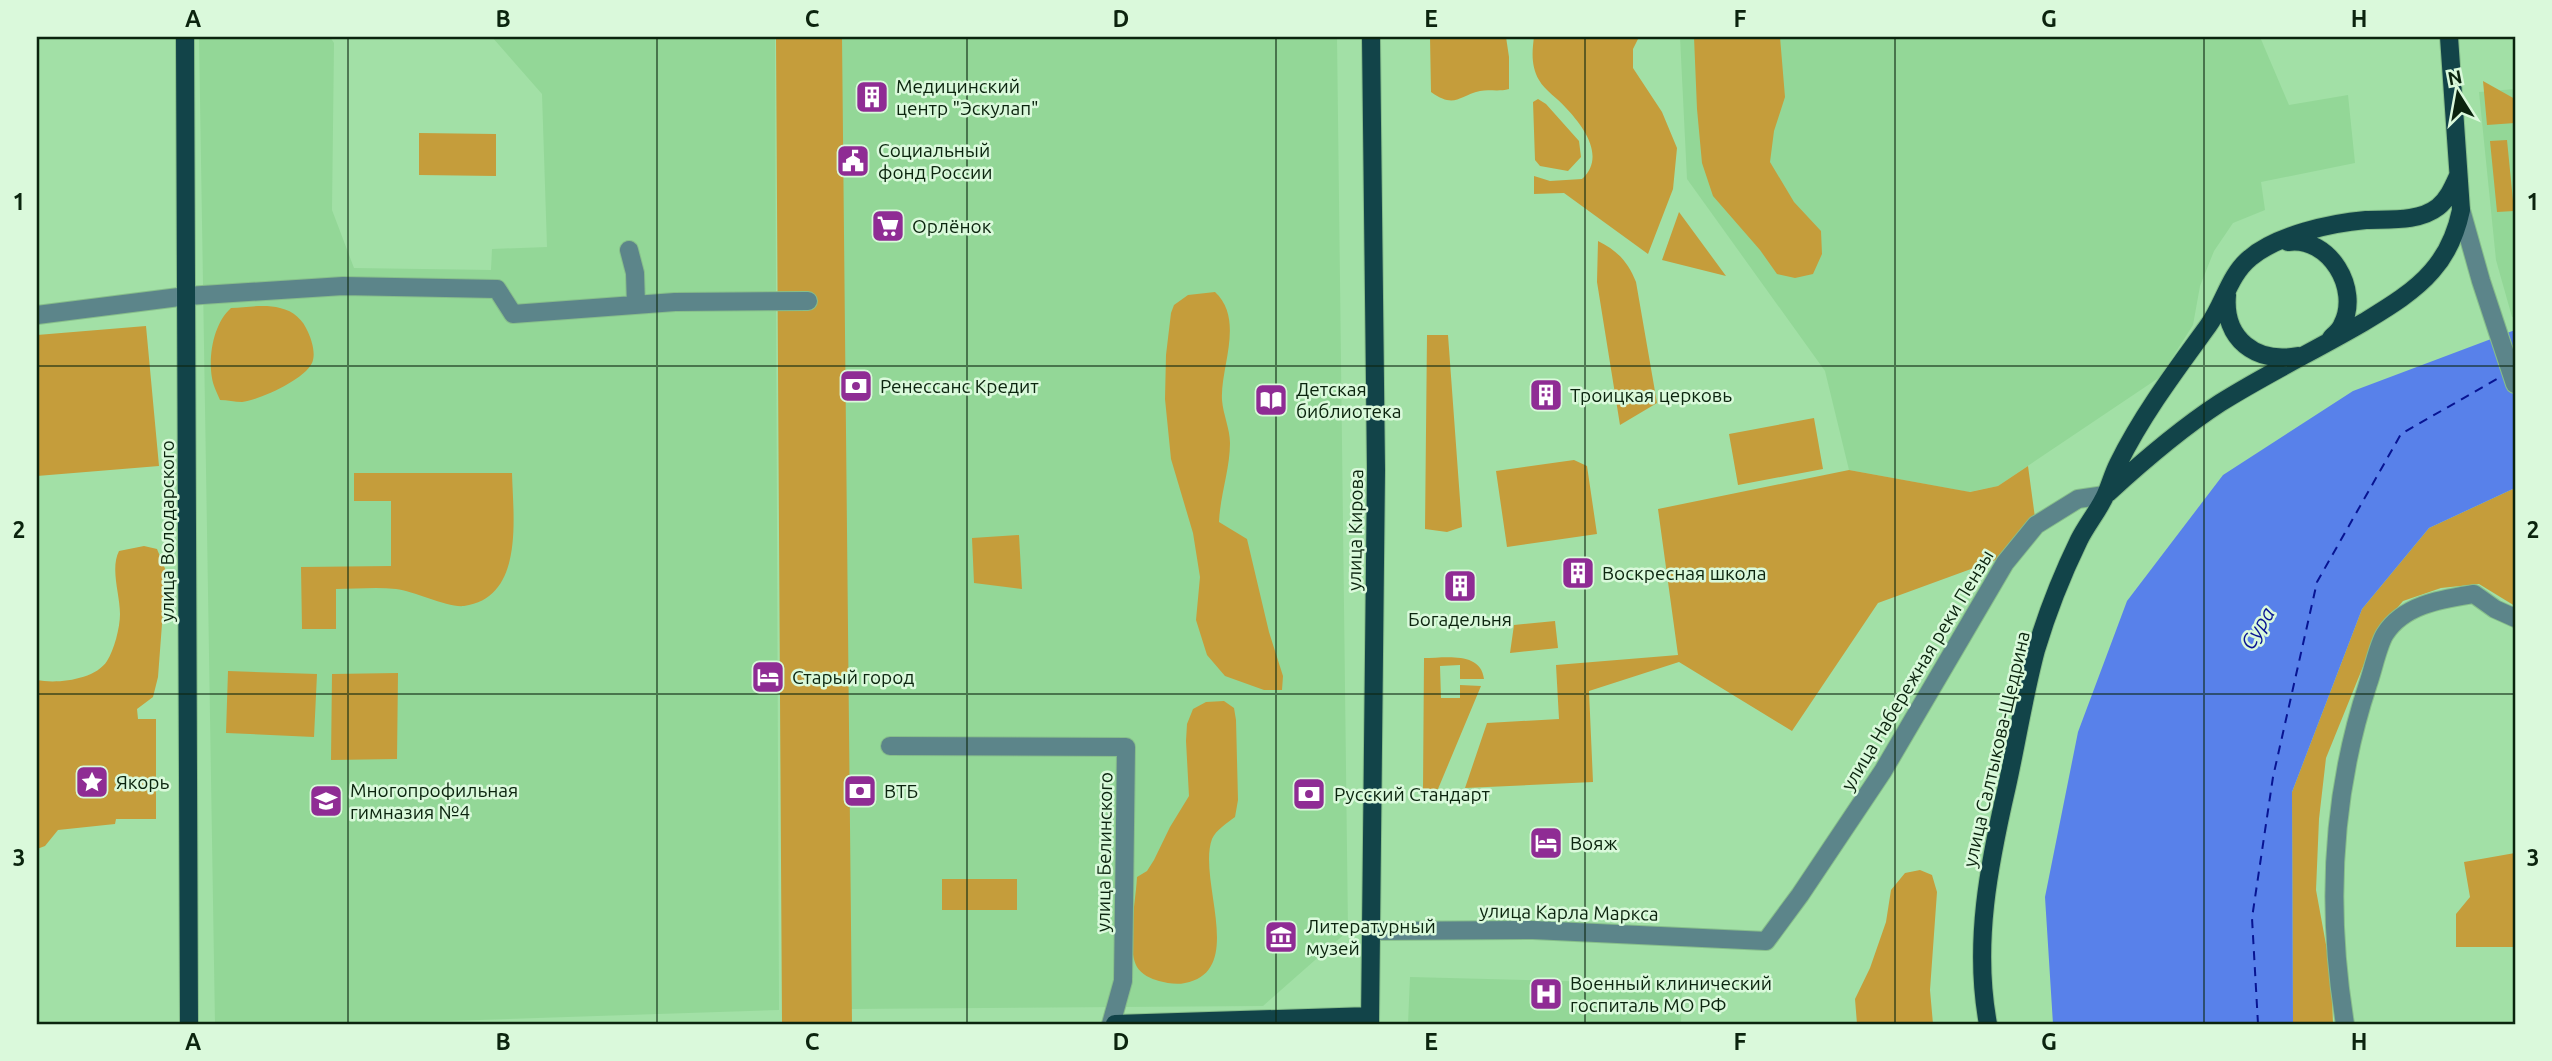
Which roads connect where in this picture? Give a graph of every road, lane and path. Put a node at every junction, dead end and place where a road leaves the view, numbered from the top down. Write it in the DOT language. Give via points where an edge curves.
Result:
graph roads {
  1 [pos="186,37"];
  2 [pos="1371,37"];
  3 [pos="2449,37"];
  4 [pos="2458,176"];
  5 [pos="2461,210"];
  6 [pos="2276,243"];
  7 [pos="629,250"];
  8 [pos="2228,288"];
  9 [pos="187,296"];
  10 [pos="808,301"];
  11 [pos="636,305"];
  12 [pos="37,315"];
  13 [pos="2319,348"];
  14 [pos="2515,384"];
  15 [pos="2105,495"];
  16 [pos="2515,618"];
  17 [pos="890,746"];
  18 [pos="1370,931"];
  19 [pos="1766,941"];
  20 [pos="1370,1020"];
  21 [pos="189,1024"];
  22 [pos="1113,1024"];
  23 [pos="1987,1024"];
  24 [pos="2345,1024"];
  1 -- 9 [label="main road, улица Володарского"];
  2 -- 18 [label="main road, улица Кирова" via="1377,470"];
  3 -- 4 [label="main road"];
  4 -- 5 [label="main road"];
  4 -- 6 [label="main road" via="2440,206 2430,212 2336,224"];
  5 -- 13 [label="main road, улица Набережная реки Пензы" via="2457,232 2431,273 2396,301"];
  5 -- 14 [label="street"];
  6 -- 8 [label="main road" via="2249,258"];
  6 -- 13 [label="main road" via="2308,243 2321,249 2339,270 2346,312 2342,325"];
  7 -- 11 [label="street"];
  8 -- 13 [label="main road" via="2229,320 2253,352 2288,358"];
  8 -- 15 [label="main road" via="2214,317 2150,408"];
  9 -- 11 [label="street" via="343,286 497,289 513,314"];
  9 -- 12 [label="street"];
  9 -- 21 [label="main road, улица Володарского"];
  10 -- 11 [label="street"];
  13 -- 15 [label="main road, улица Набережная реки Пензы" via="2185,427"];
  15 -- 19 [label="street, улица Набережная реки Пензы" via="2078,499 2036,525 2005,563 1882,771"];
  15 -- 23 [label="main road, улица Салтыкова-Щедрина" via="2080,538 2037,650 1998,824 1981,955"];
  16 -- 24 [label="street" via="2474,594 2440,599 2409,611 2385,634 2353,730 2338,812 2333,896"];
  17 -- 22 [label="street, улица Белинского" via="1126,747 1124,981"];
  18 -- 19 [label="street, улица Карла Маркса" via="1533,930"];
  18 -- 20 [label="main road, улица Кирова"];
  20 -- 22 [label="main road"];
}
